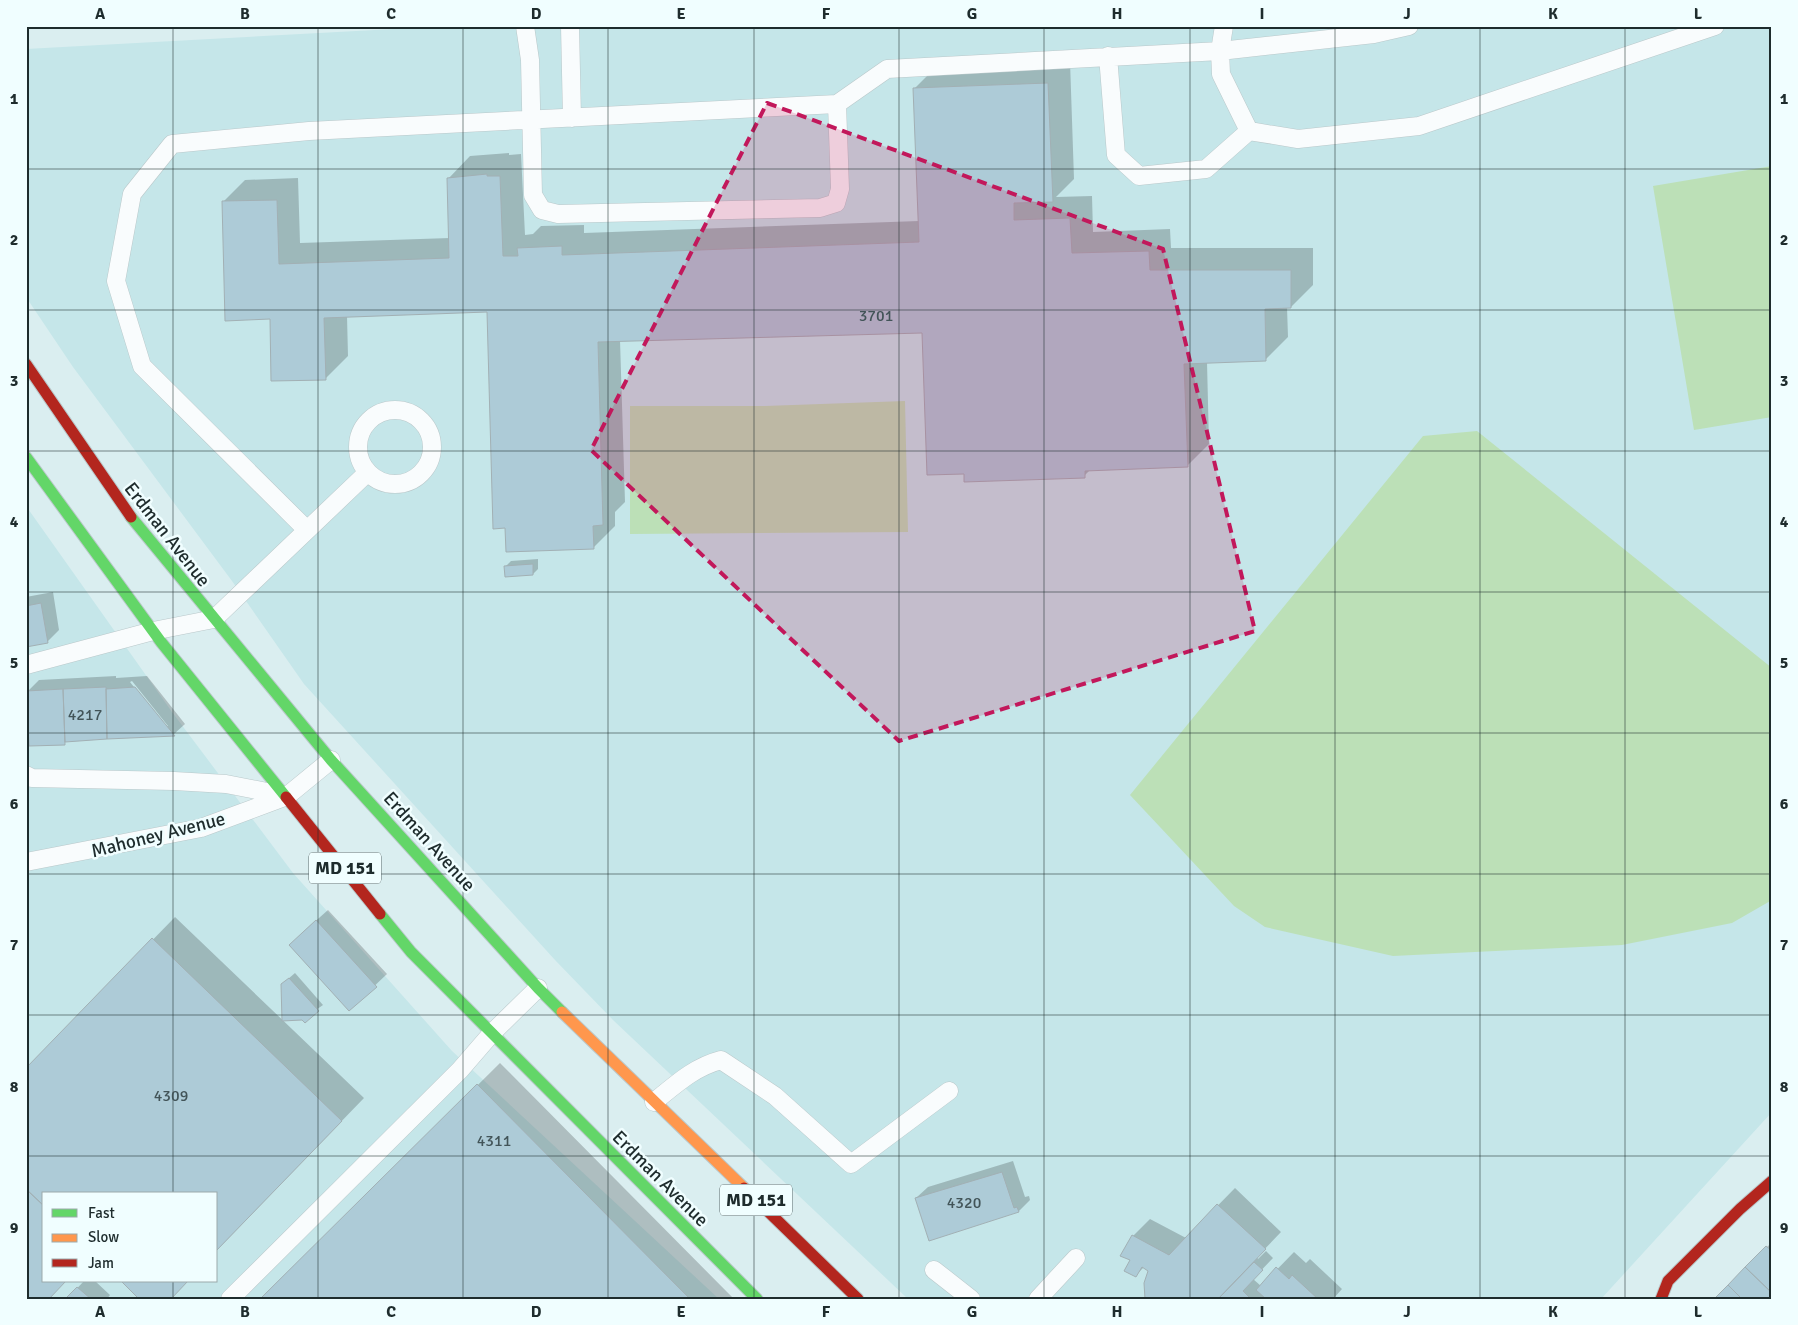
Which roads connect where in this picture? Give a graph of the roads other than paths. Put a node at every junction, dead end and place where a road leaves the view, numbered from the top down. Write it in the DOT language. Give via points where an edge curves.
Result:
graph roads {
  1 [pos="524,26"];
  2 [pos="570,26"];
  3 [pos="1224,26"];
  4 [pos="1409,26"];
  5 [pos="1715,26"];
  6 [pos="1220,50"];
  7 [pos="1108,56"];
  8 [pos="837,104"];
  9 [pos="572,118"];
  10 [pos="530,120"];
  11 [pos="1250,132"];
  12 [pos="26,364"];
  13 [pos="26,458"];
  14 [pos="367,473"];
  15 [pos="307,530"];
  16 [pos="214,619"];
  17 [pos="153,631"];
  18 [pos="26,665"];
  19 [pos="331,760"];
  20 [pos="26,775"];
  21 [pos="287,796"];
  22 [pos="26,862"];
  23 [pos="538,988"];
  24 [pos="492,1032"];
  25 [pos="949,1091"];
  26 [pos="654,1102"];
  27 [pos="1772,1181"];
  28 [pos="1076,1258"];
  29 [pos="934,1270"];
  30 [pos="230,1299"];
  31 [pos="757,1299"];
  32 [pos="858,1299"];
  33 [pos="970,1299"];
  34 [pos="1038,1299"];
  35 [pos="1661,1299"];
  1 -- 10 [label="lane" via="530,60"];
  2 -- 9 [label="lane"];
  3 -- 6 [label="lane"];
  4 -- 6 [label="lane" via="1374,34"];
  5 -- 11 [label="lane" via="1419,126 1298,139"];
  6 -- 7 [label="lane"];
  6 -- 11 [label="lane" via="1221,74"];
  7 -- 8 [label="lane" via="887,68"];
  7 -- 11 [label="lane" via="1116,155 1139,176 1206,168"];
  8 -- 9 [label="lane"];
  8 -- 10 [label="lane" via="840,189 836,203 820,208 558,214 542,210 533,195"];
  9 -- 10 [label="lane"];
  10 -- 15 [label="lane" via="310,131 172,144 132,194 116,281 142,366"];
  12 -- 16 [label="main road, Erdman Avenue / MD 151" via="132,519"];
  13 -- 17 [label="main road, Erdman Avenue / MD 151"];
  14 -- 14 [label="lane" via="382,482 403,484 417,477 427,466 432,452 430,436 420,420 408,412 386,411 371,417 361,430 357,445"];
  14 -- 15 [label="lane"];
  15 -- 16 [label="lane"];
  16 -- 17 [label="lane"];
  16 -- 19 [label="main road, Erdman Avenue / MD 151"];
  17 -- 18 [label="lane"];
  17 -- 21 [label="main road, Erdman Avenue / MD 151"];
  19 -- 21 [label="lane, Mahoney Avenue"];
  19 -- 23 [label="main road, Erdman Avenue / MD 151"];
  20 -- 21 [label="lane" via="32,778 226,784"];
  21 -- 22 [label="lane, Mahoney Avenue" via="201,828"];
  21 -- 24 [label="main road, Erdman Avenue / MD 151" via="411,952"];
  23 -- 24 [label="lane"];
  23 -- 26 [label="main road, Erdman Avenue / MD 151"];
  24 -- 30 [label="lane" via="460,1070"];
  24 -- 31 [label="main road, Erdman Avenue / MD 151"];
  25 -- 26 [label="lane" via="851,1164 775,1096 720,1060 691,1072"];
  26 -- 32 [label="main road, Erdman Avenue / MD 151"];
  27 -- 35 [label="main road" via="1668,1281"];
  28 -- 34 [label="lane"];
  29 -- 33 [label="lane"];
}
